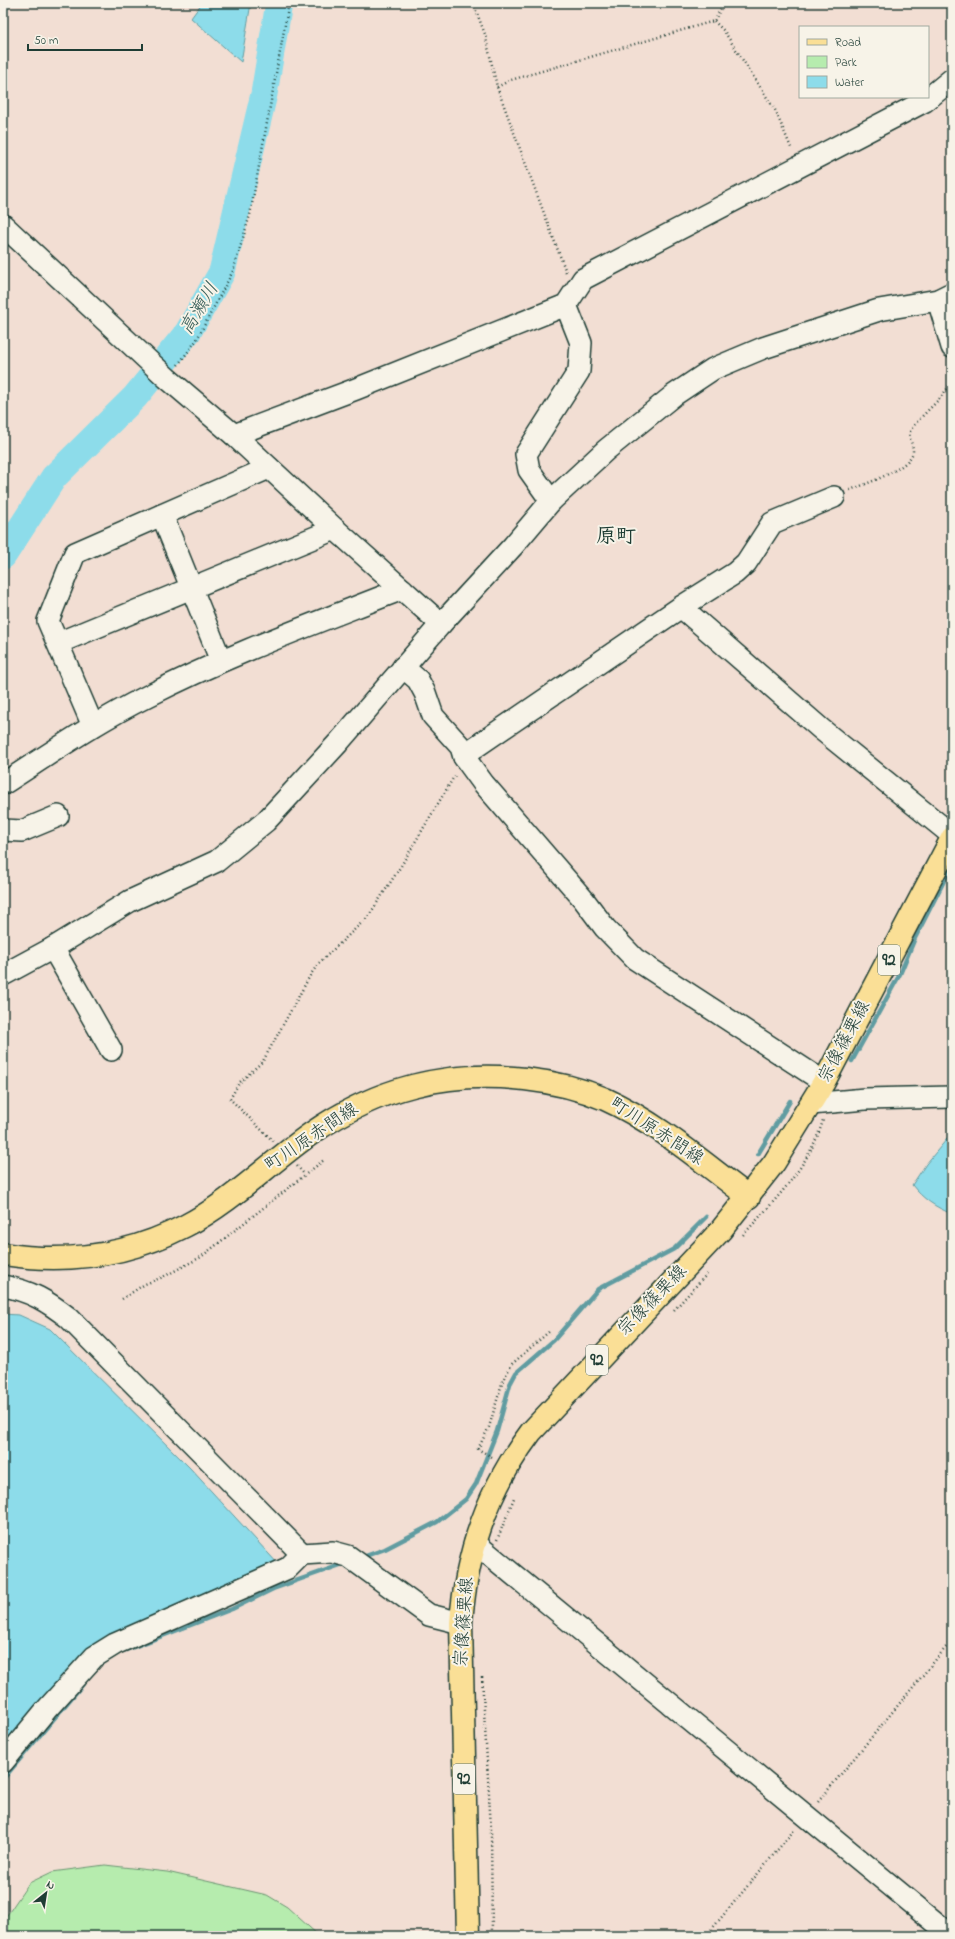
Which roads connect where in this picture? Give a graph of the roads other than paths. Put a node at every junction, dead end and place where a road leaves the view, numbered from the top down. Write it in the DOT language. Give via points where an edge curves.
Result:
graph roads {
  1 [pos="952,79"];
  2 [pos="929,98"];
  3 [pos="929,98"];
  4 [pos="3,225"];
  5 [pos="945,296"];
  6 [pos="571,297"];
  7 [pos="952,347"];
  8 [pos="234,435"];
  9 [pos="269,468"];
  10 [pos="834,497"];
  11 [pos="551,501"];
  12 [pos="162,515"];
  13 [pos="335,529"];
  14 [pos="192,588"];
  15 [pos="402,589"];
  16 [pos="681,607"];
  17 [pos="441,624"];
  18 [pos="58,643"];
  19 [pos="221,661"];
  20 [pos="403,667"];
  21 [pos="93,726"];
  22 [pos="464,757"];
  23 [pos="3,784"];
  24 [pos="58,816"];
  25 [pos="3,830"];
  26 [pos="952,836"];
  27 [pos="53,948"];
  28 [pos="3,975"];
  29 [pos="111,1050"];
  30 [pos="824,1082"];
  31 [pos="952,1097"];
  32 [pos="811,1104"];
  33 [pos="749,1197"];
  34 [pos="3,1254"];
  35 [pos="3,1286"];
  36 [pos="475,1543"];
  37 [pos="302,1554"];
  38 [pos="461,1623"];
  39 [pos="3,1762"];
  40 [pos="468,1936"];
  41 [pos="952,1936"];
  1 -- 2 [label="street"];
  3 -- 6 [label="street" via="583,279"];
  4 -- 8 [label="street" via="167,378"];
  5 -- 7 [label="street"];
  5 -- 11 [label="street" via="879,310 763,348 713,369 636,425"];
  6 -- 8 [label="street" via="356,389"];
  6 -- 11 [label="street" via="581,343 579,371 526,454 529,470"];
  8 -- 9 [label="street"];
  9 -- 12 [label="street"];
  9 -- 13 [label="street"];
  10 -- 16 [label="street" via="772,523 746,563 735,573"];
  11 -- 17 [label="street"];
  12 -- 14 [label="street"];
  12 -- 18 [label="street" via="75,553 48,621"];
  13 -- 14 [label="street"];
  13 -- 15 [label="street"];
  14 -- 18 [label="street"];
  14 -- 19 [label="street"];
  15 -- 17 [label="street"];
  15 -- 19 [label="street"];
  16 -- 22 [label="street"];
  16 -- 26 [label="street" via="821,729"];
  17 -- 20 [label="street"];
  18 -- 21 [label="street"];
  19 -- 21 [label="street" via="147,696"];
  20 -- 22 [label="street" via="418,680 433,716 461,747"];
  20 -- 27 [label="street" via="343,738 266,821 217,861 130,901"];
  21 -- 23 [label="street"];
  22 -- 30 [label="street" via="605,928 635,959"];
  24 -- 25 [label="street" via="22,831"];
  26 -- 30 [label="main road, 宗像篠栗線 / 92"];
  27 -- 28 [label="street"];
  27 -- 29 [label="street"];
  30 -- 32 [label="main road, 宗像篠栗線 / 92"];
  31 -- 32 [label="street" via="865,1099"];
  32 -- 33 [label="main road, 宗像篠栗線 / 92" via="774,1164"];
  33 -- 34 [label="main road, 町川原赤間線" via="667,1136 622,1108 588,1092 567,1086 482,1075 425,1082 363,1103 337,1117 211,1210 185,1226 150,1241 123,1250 81,1257 53,1259"];
  33 -- 36 [label="main road, 宗像篠栗線 / 92" via="721,1230 547,1413 519,1448 494,1491"];
  35 -- 37 [label="street" via="46,1300 69,1318"];
  36 -- 38 [label="main road, 宗像篠栗線 / 92" via="467,1574"];
  36 -- 41 [label="street"];
  37 -- 38 [label="street" via="333,1552 348,1556 430,1615"];
  37 -- 39 [label="street" via="288,1568 115,1644 94,1657"];
  38 -- 40 [label="main road, 宗像篠栗線 / 92"];
}
